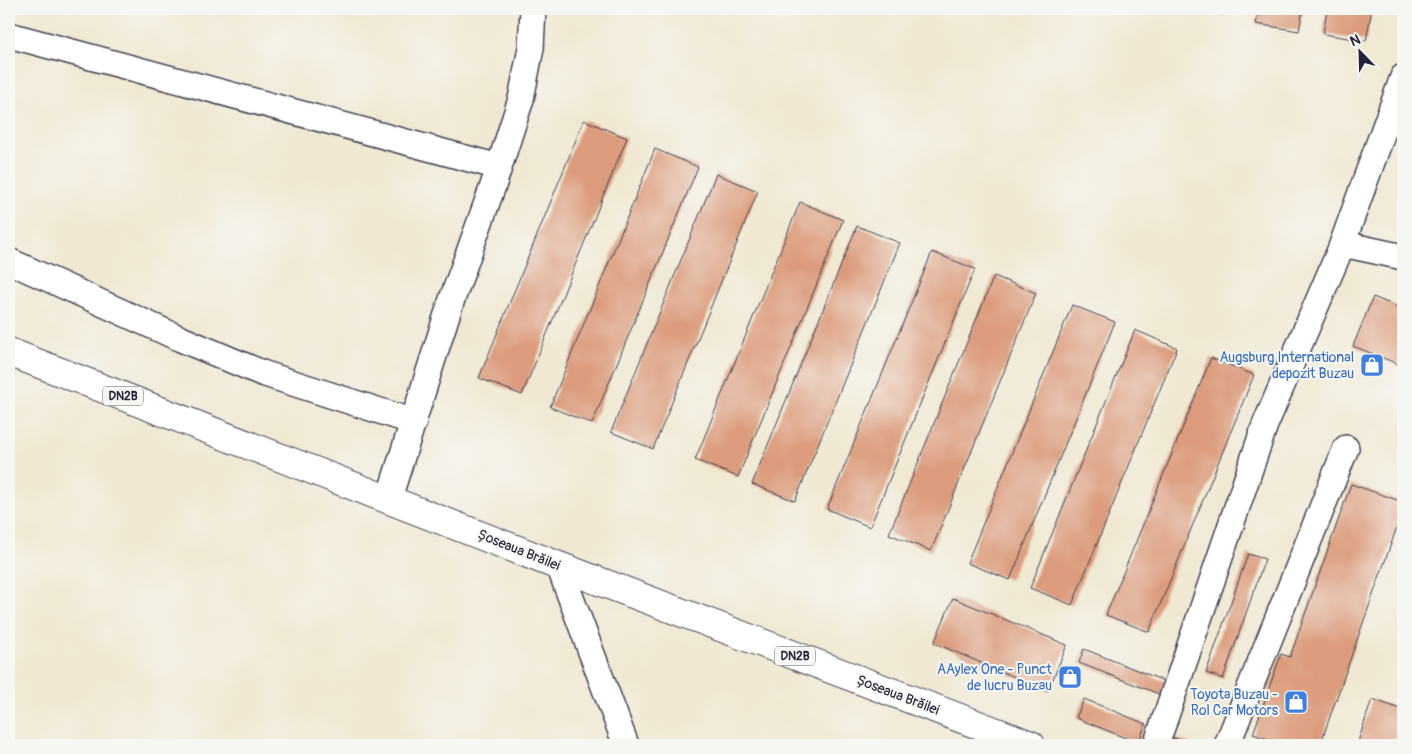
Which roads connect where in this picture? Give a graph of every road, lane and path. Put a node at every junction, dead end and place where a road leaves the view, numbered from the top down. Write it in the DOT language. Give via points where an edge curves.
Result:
graph roads {
  1 [pos="533,9"];
  2 [pos="9,35"];
  3 [pos="1403,77"];
  4 [pos="499,167"];
  5 [pos="1343,244"];
  6 [pos="1403,258"];
  7 [pos="9,261"];
  8 [pos="9,352"];
  9 [pos="414,422"];
  10 [pos="1346,448"];
  11 [pos="389,498"];
  12 [pos="559,566"];
  13 [pos="1230,744"];
  14 [pos="626,745"];
  15 [pos="1031,745"];
  16 [pos="1156,745"];
  1 -- 4 [label="street" via="531,48 521,99"];
  2 -- 4 [label="street"];
  3 -- 5 [label="street"];
  4 -- 9 [label="street" via="450,305"];
  5 -- 6 [label="street"];
  5 -- 16 [label="street" via="1265,424"];
  7 -- 9 [label="street" via="262,373"];
  8 -- 11 [label="main road, Șoseaua Brăilei / DN2B"];
  9 -- 11 [label="street"];
  10 -- 13 [label="street"];
  11 -- 12 [label="main road, Șoseaua Brăilei / DN2B"];
  12 -- 14 [label="street"];
  12 -- 15 [label="main road, Șoseaua Brăilei / DN2B"];
}
